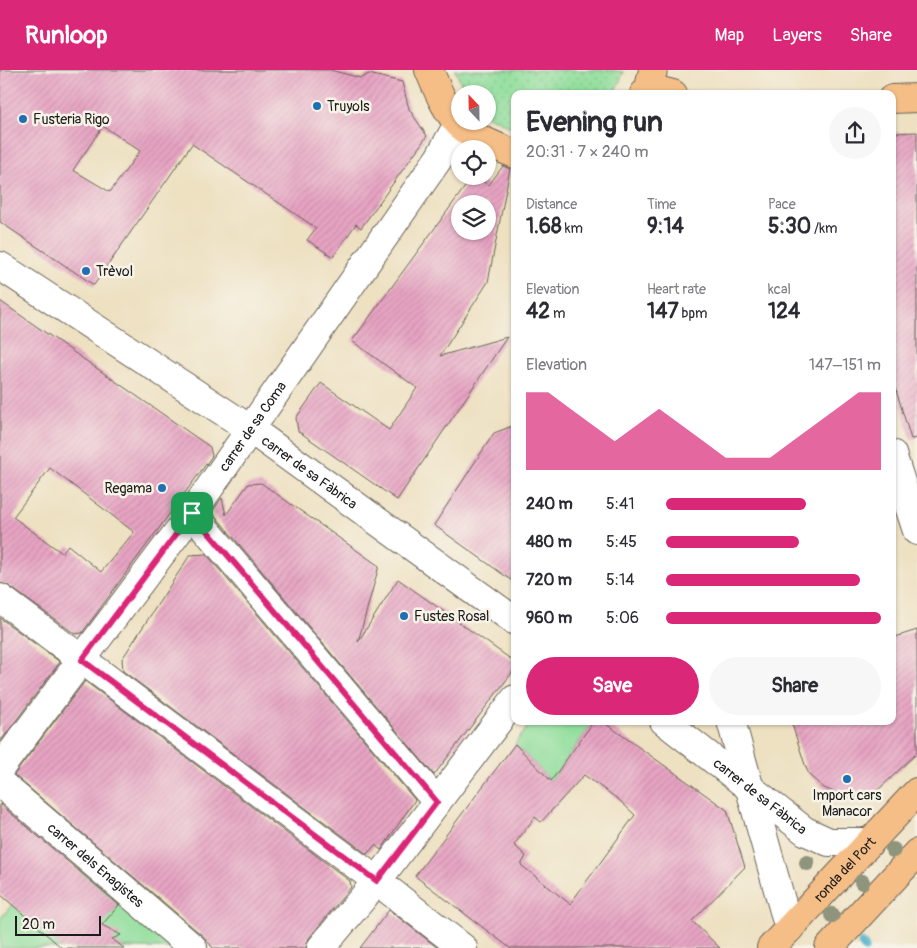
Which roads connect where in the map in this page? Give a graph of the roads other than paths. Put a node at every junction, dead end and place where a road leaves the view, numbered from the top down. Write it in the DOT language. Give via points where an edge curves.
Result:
graph roads {
  1 [pos="429,70"];
  2 [pos="917,98"];
  3 [pos="896,100"];
  4 [pos="451,115"];
  5 [pos="455,130"];
  6 [pos="466,130"];
  7 [pos="511,152"];
  8 [pos="0,266"];
  9 [pos="250,430"];
  10 [pos="896,466"];
  11 [pos="192,513"];
  12 [pos="917,531"];
  13 [pos="0,598"];
  14 [pos="511,618"];
  15 [pos="82,660"];
  16 [pos="511,704"];
  17 [pos="669,725"];
  18 [pos="732,725"];
  19 [pos="0,768"];
  20 [pos="0,783"];
  21 [pos="750,787"];
  22 [pos="917,792"];
  23 [pos="437,802"];
  24 [pos="870,842"];
  25 [pos="917,853"];
  26 [pos="377,881"];
  27 [pos="780,939"];
  28 [pos="193,948"];
  29 [pos="322,948"];
  30 [pos="463,948"];
  31 [pos="829,948"];
  1 -- 4 [label="main road"];
  2 -- 3 [label="main road"];
  5 -- 9 [label="street, carrer de sa Coma" via="439,158"];
  6 -- 7 [label="main road" via="477,139"];
  8 -- 9 [label="street, carrer de sa Fàbrica"];
  9 -- 11 [label="street, carrer de sa Coma"];
  9 -- 14 [label="street, carrer de sa Fàbrica"];
  10 -- 12 [label="street"];
  11 -- 15 [label="street, carrer de sa Coma"];
  11 -- 23 [label="street"];
  13 -- 15 [label="street"];
  15 -- 19 [label="street, carrer de sa Coma"];
  15 -- 26 [label="street"];
  16 -- 23 [label="street"];
  17 -- 21 [label="street, carrer de sa Fàbrica"];
  18 -- 21 [label="street"];
  20 -- 28 [label="street, carrer dels Enagistes"];
  21 -- 24 [label="street, carrer de sa Fàbrica" via="805,832 829,842"];
  21 -- 27 [label="street"];
  22 -- 24 [label="main road, ronda del Port"];
  23 -- 26 [label="street"];
  24 -- 27 [label="main road, ronda del Port"];
  25 -- 31 [label="main road"];
  26 -- 29 [label="street"];
  26 -- 30 [label="street"];
}
